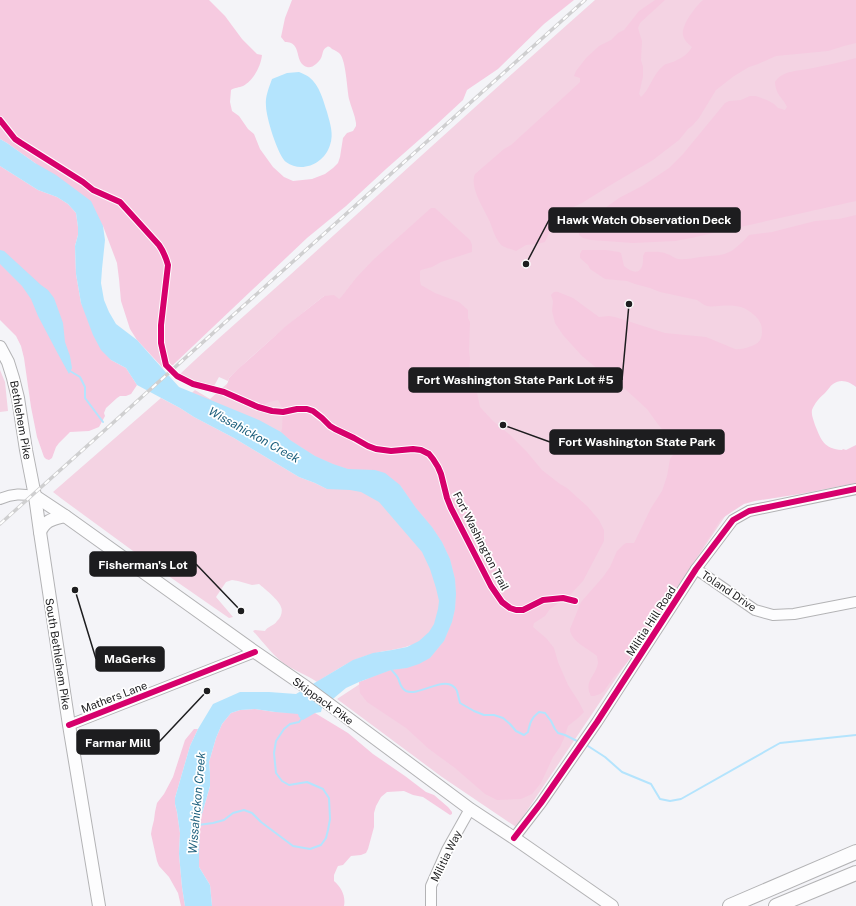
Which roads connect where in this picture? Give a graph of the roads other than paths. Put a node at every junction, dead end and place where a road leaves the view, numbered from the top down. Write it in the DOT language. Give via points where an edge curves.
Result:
graph roads {
  1 [pos="0,347"];
  2 [pos="856,490"];
  3 [pos="35,496"];
  4 [pos="0,498"];
  5 [pos="65,516"];
  6 [pos="40,532"];
  7 [pos="696,569"];
  8 [pos="856,602"];
  9 [pos="255,652"];
  10 [pos="69,725"];
  11 [pos="470,809"];
  12 [pos="514,838"];
  13 [pos="856,852"];
  14 [pos="856,873"];
  15 [pos="99,906"];
  16 [pos="431,906"];
  17 [pos="612,906"];
  18 [pos="730,906"];
  19 [pos="776,906"];
  1 -- 3 [label="main road, Bethlehem Pike" via="14,378"];
  2 -- 7 [label="street, Militia Hill Road" via="749,511 733,520"];
  3 -- 4 [label="street" via="17,494"];
  3 -- 5 [label="main road, Skippack Pike"];
  3 -- 6 [label="main road, South Bethlehem Pike"];
  5 -- 6 [label="main road" via="47,522"];
  5 -- 9 [label="main road, Skippack Pike"];
  6 -- 10 [label="main road, South Bethlehem Pike"];
  7 -- 8 [label="street, Toland Drive" via="755,610 773,615 794,614"];
  7 -- 12 [label="street, Militia Hill Road" via="597,722"];
  9 -- 10 [label="street, Mathers Lane"];
  9 -- 11 [label="main road, Skippack Pike"];
  10 -- 15 [label="main road, South Bethlehem Pike"];
  11 -- 12 [label="main road, Skippack Pike"];
  11 -- 16 [label="street, Militia Way" via="431,886"];
  12 -- 17 [label="main road, Skippack Pike"];
  13 -- 18 [label="highway"];
  14 -- 19 [label="highway"];
}
